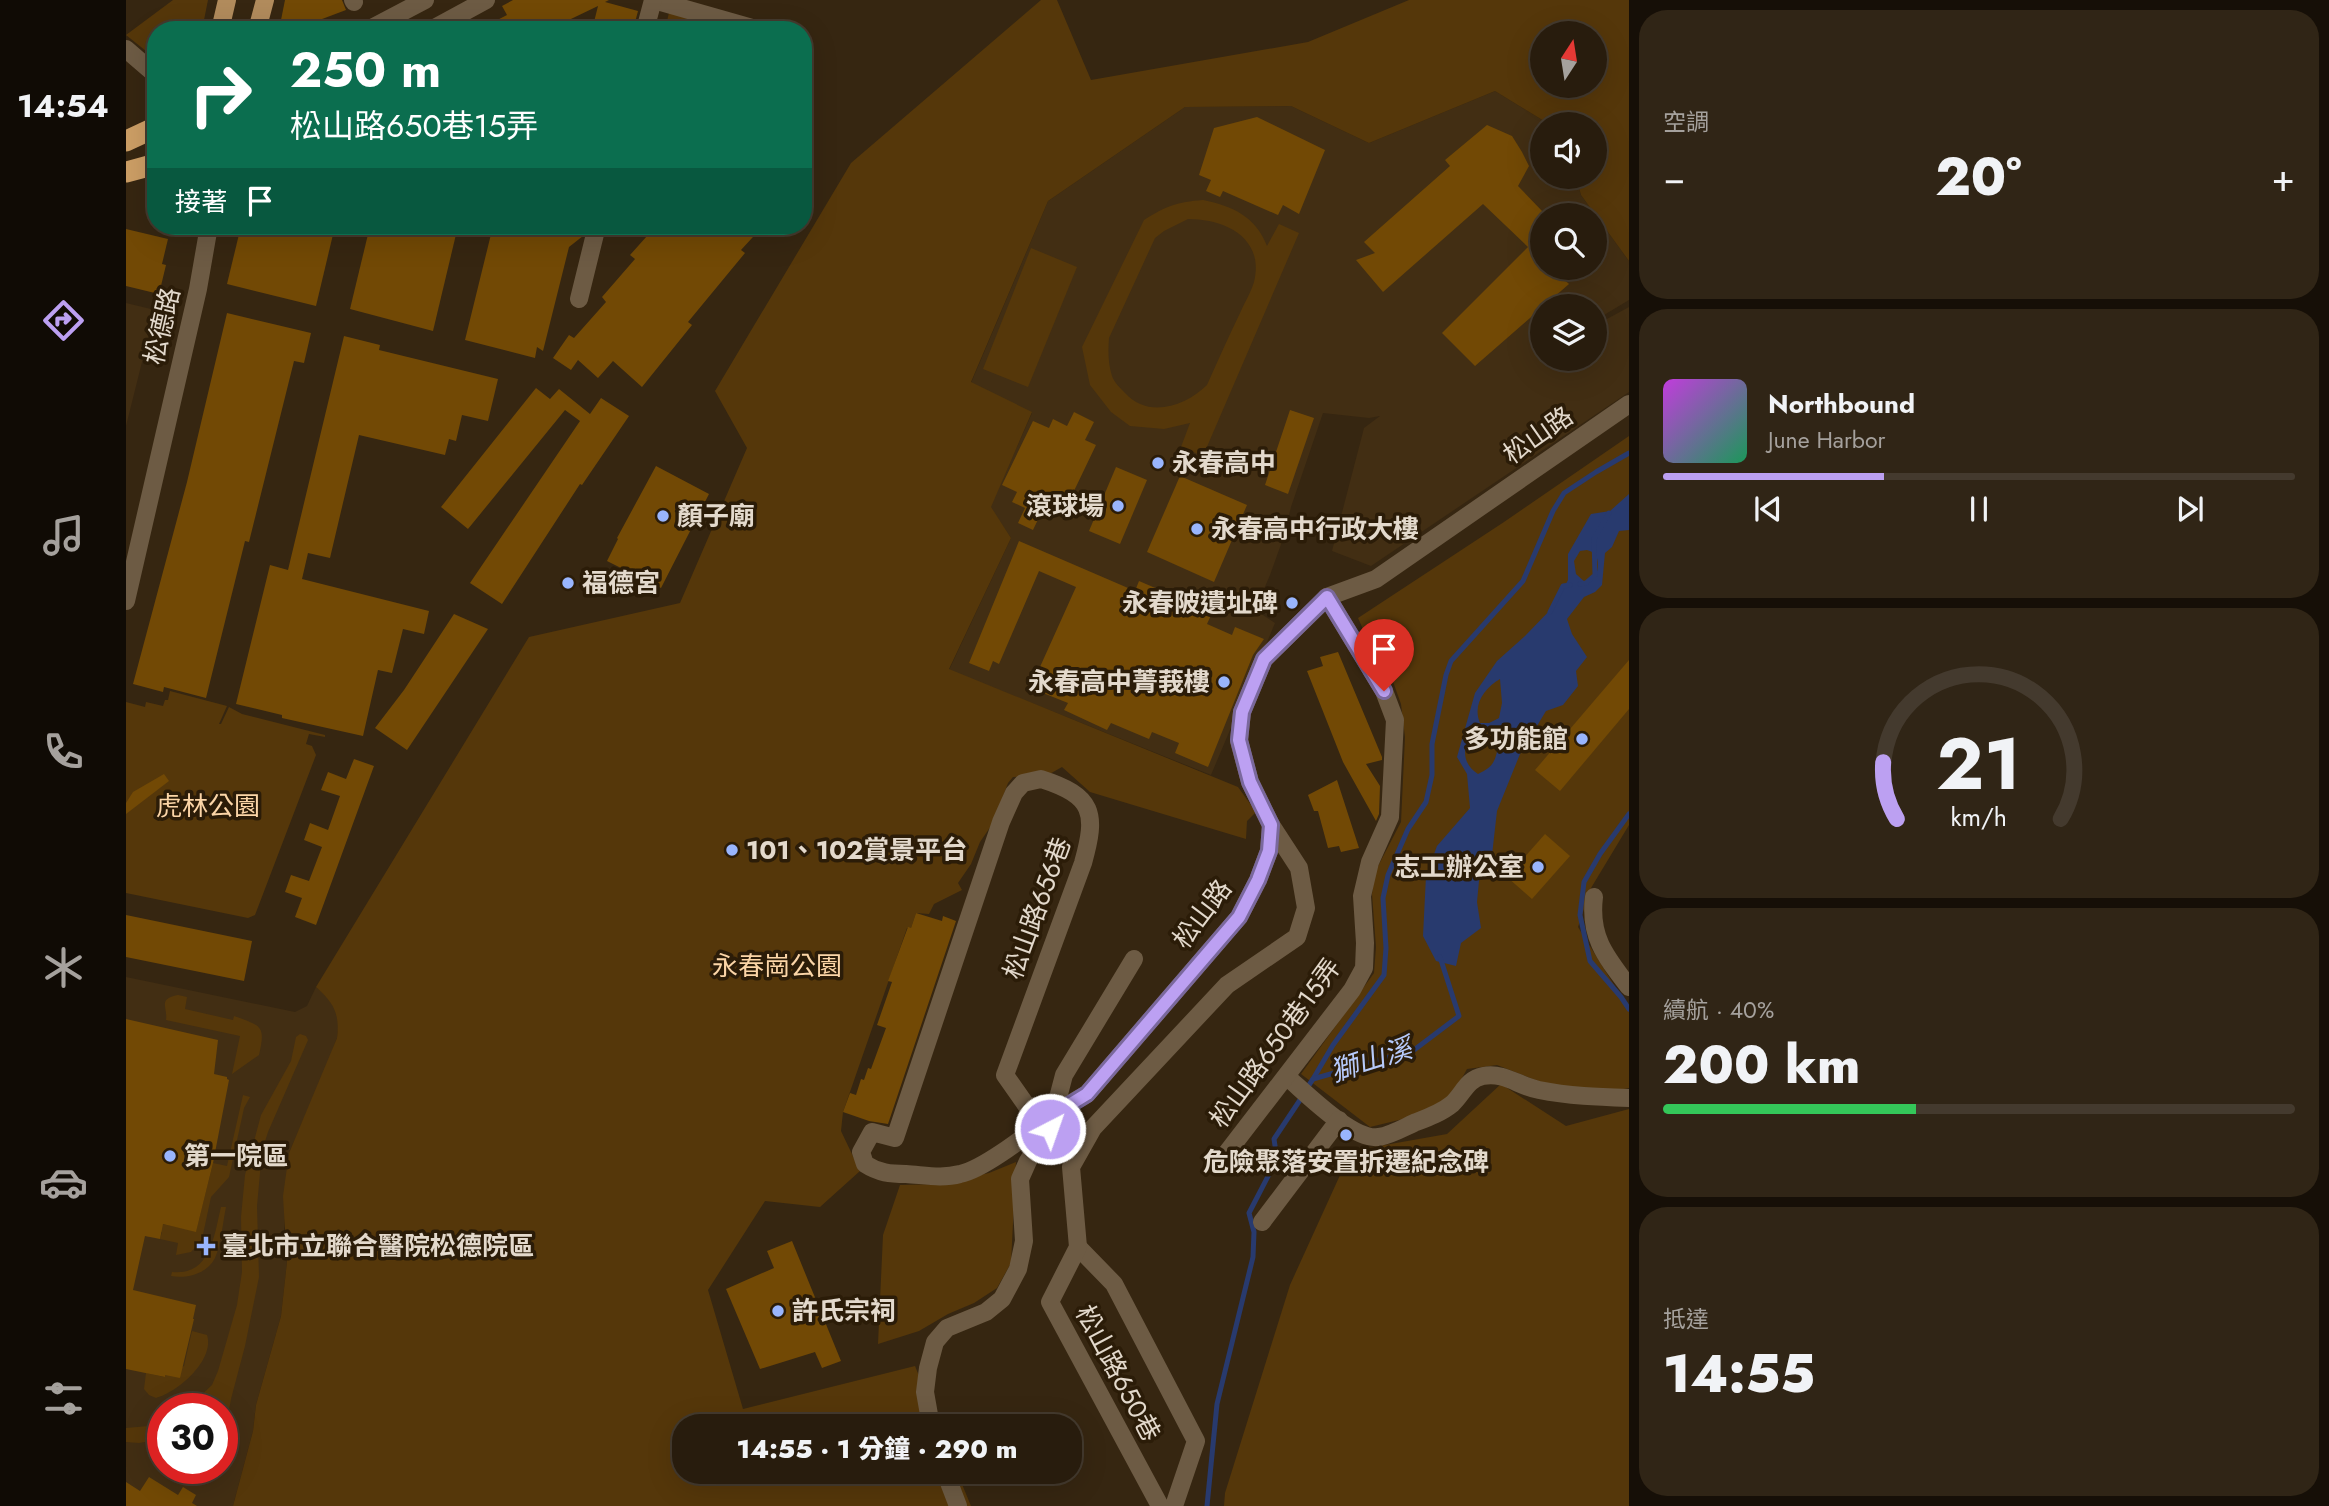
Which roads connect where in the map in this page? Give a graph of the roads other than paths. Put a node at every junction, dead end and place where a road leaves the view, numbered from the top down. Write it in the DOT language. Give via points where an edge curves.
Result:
graph roads {
  1 [pos="227,0"];
  2 [pos="265,0"];
  3 [pos="425,0"];
  4 [pos="486,0"];
  5 [pos="654,0"];
  6 [pos="221,21"];
  7 [pos="259,21"];
  8 [pos="386,21"];
  9 [pos="448,21"];
  10 [pos="648,21"];
  11 [pos="728,21"];
  12 [pos="126,49"];
  13 [pos="147,67"];
  14 [pos="147,130"];
  15 [pos="126,138"];
  16 [pos="147,167"];
  17 [pos="147,169"];
  18 [pos="126,172"];
  19 [pos="126,179"];
  20 [pos="207,235"];
  21 [pos="595,235"];
  22 [pos="579,299"];
  23 [pos="1629,404"];
  24 [pos="1327,597"];
  25 [pos="126,601"];
  26 [pos="1271,825"];
  27 [pos="1582,909"];
  28 [pos="1134,959"];
  29 [pos="1629,987"];
  30 [pos="1287,1077"];
  31 [pos="1629,1098"];
  32 [pos="1026,1105"];
  33 [pos="1061,1110"];
  34 [pos="1339,1120"];
  35 [pos="1034,1129"];
  36 [pos="1035,1150"];
  37 [pos="1219,1163"];
  38 [pos="1262,1222"];
  39 [pos="1078,1247"];
  40 [pos="928,1414"];
  41 [pos="950,1484"];
  42 [pos="958,1506"];
  43 [pos="1160,1506"];
  44 [pos="1174,1506"];
  1 -- 6 [label="main road"];
  2 -- 7 [label="main road"];
  3 -- 8 [label="street"];
  4 -- 9 [label="street"];
  5 -- 10 [label="street"];
  5 -- 11 [label="street"];
  12 -- 13 [label="street"];
  14 -- 15 [label="highway"];
  16 -- 18 [label="highway"];
  17 -- 19 [label="main road"];
  20 -- 25 [label="street, 松德路"];
  21 -- 22 [label="street"];
  23 -- 24 [label="street, 松山路" via="1376,579"];
  24 -- 26 [label="street, 松山路" via="1264,659 1242,712 1239,740 1250,782"];
  24 -- 30 [label="street, 松山路650巷15弄" via="1384,691 1395,720 1390,817 1370,862 1362,896 1364,968 1331,1029"];
  26 -- 33 [label="street, 松山路" via="1269,851 1239,917 1087,1094"];
  26 -- 39 [label="street" via="1299,868 1306,908 1297,937 1227,985 1093,1128 1072,1167"];
  27 -- 29 [label="street" via="1594,897 1597,942"];
  28 -- 33 [label="street" via="1064,1075"];
  30 -- 34 [label="street"];
  30 -- 37 [label="street, 松山路650巷15弄"];
  31 -- 34 [label="street" via="1564,1095 1502,1075 1480,1076 1440,1112 1378,1137 1366,1136"];
  32 -- 33 [label="street"];
  32 -- 35 [label="street"];
  32 -- 35 [label="street, 松山路656巷" via="1004,1075 1091,834 1091,816 1078,797 1041,779 1023,783 1001,822 895,1138 872,1132 861,1152 865,1164 891,1175 963,1174"];
  33 -- 35 [label="street, 松山路656巷"];
  33 -- 36 [label="street, 松山路"];
  34 -- 38 [label="street"];
  35 -- 36 [label="street"];
  36 -- 40 [label="street, 松山路" via="1020,1179 1024,1241 1018,1269 1002,1299 986,1312 947,1328 935,1342 925,1392"];
  39 -- 43 [label="street, 松山路650巷" via="1050,1301"];
  39 -- 44 [label="street" via="1114,1284 1196,1441"];
  41 -- 42 [label="street"];
}
